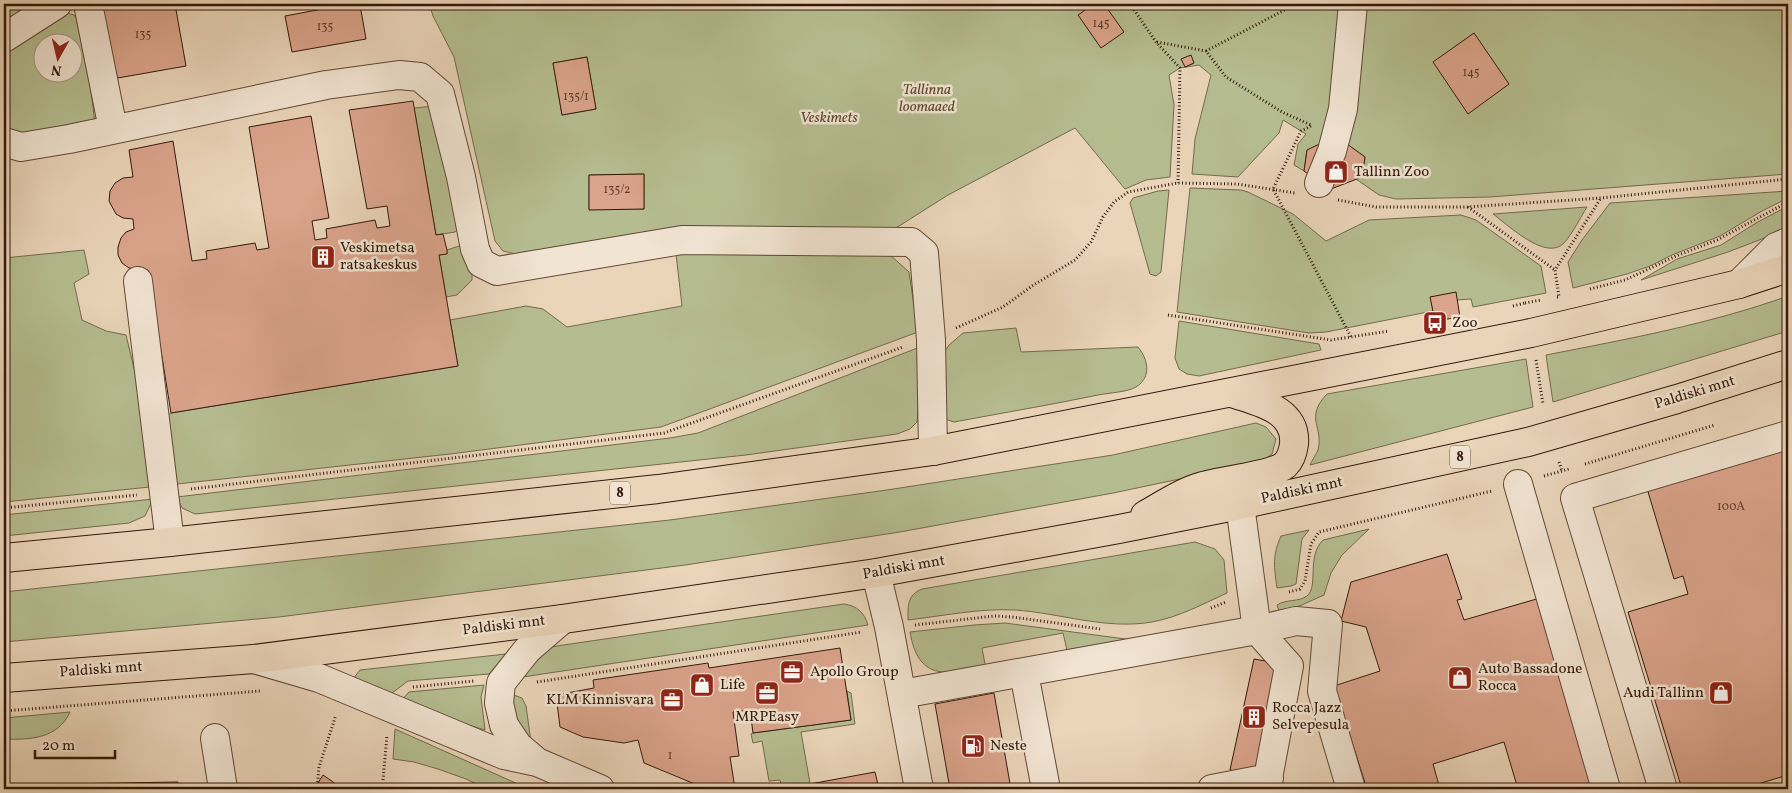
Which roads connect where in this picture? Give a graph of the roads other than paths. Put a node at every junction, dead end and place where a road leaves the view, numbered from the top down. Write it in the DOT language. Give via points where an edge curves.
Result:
graph roads {
  1 [pos="56,4"];
  2 [pos="88,4"];
  3 [pos="1353,4"];
  4 [pos="4,38"];
  5 [pos="113,129"];
  6 [pos="4,142"];
  7 [pos="1316,192"];
  8 [pos="1788,242"];
  9 [pos="1788,268"];
  10 [pos="138,281"];
  11 [pos="1739,284"];
  12 [pos="1788,364"];
  13 [pos="1232,393"];
  14 [pos="1788,435"];
  15 [pos="932,451"];
  16 [pos="1518,484"];
  17 [pos="1240,505"];
  18 [pos="1119,529"];
  19 [pos="170,542"];
  20 [pos="4,558"];
  21 [pos="876,573"];
  22 [pos="563,619"];
  23 [pos="1257,630"];
  24 [pos="254,659"];
  25 [pos="1024,673"];
  26 [pos="4,678"];
  27 [pos="902,694"];
  28 [pos="215,738"];
  29 [pos="537,762"];
  30 [pos="1267,784"];
  31 [pos="223,789"];
  32 [pos="600,789"];
  33 [pos="919,789"];
  34 [pos="1046,789"];
  35 [pos="1212,789"];
  36 [pos="1351,789"];
  37 [pos="1606,789"];
  38 [pos="1663,789"];
  1 -- 4 [label="street"];
  2 -- 5 [label="street"];
  3 -- 7 [label="street" via="1343,109 1332,151"];
  5 -- 6 [label="street" via="21,147"];
  5 -- 15 [label="street" via="326,85 399,75 420,77 440,94 475,249 481,263 497,271 682,240 911,242 924,254 931,340"];
  8 -- 11 [label="street" via="1776,247"];
  9 -- 11 [label="main road, 8"];
  10 -- 19 [label="street"];
  11 -- 13 [label="main road, 8" via="1531,333"];
  12 -- 17 [label="main road, Paldiski mnt / 8" via="1528,442"];
  13 -- 15 [label="main road, 8"];
  13 -- 18 [label="main road" via="1277,409 1289,421 1294,436 1293,453 1284,465 1190,491"];
  14 -- 38 [label="street" via="1575,498"];
  15 -- 19 [label="main road, 8" via="658,489"];
  16 -- 37 [label="street"];
  17 -- 18 [label="main road, Paldiski mnt / 8"];
  17 -- 23 [label="street"];
  18 -- 21 [label="main road, Paldiski mnt / 8"];
  19 -- 20 [label="main road, 8"];
  21 -- 22 [label="main road, Paldiski mnt / 8"];
  21 -- 27 [label="street"];
  22 -- 24 [label="main road, Paldiski mnt / 8"];
  22 -- 29 [label="street" via="527,650 501,683 499,703 504,725 518,746"];
  23 -- 25 [label="street"];
  23 -- 30 [label="street" via="1289,666"];
  23 -- 36 [label="street" via="1296,621 1328,624 1322,690"];
  24 -- 26 [label="main road, Paldiski mnt / 8"];
  24 -- 29 [label="street" via="319,678 390,714 504,755"];
  25 -- 27 [label="street"];
  25 -- 34 [label="street"];
  27 -- 33 [label="street"];
  28 -- 31 [label="street"];
  29 -- 32 [label="street"];
  30 -- 35 [label="street"];
}
